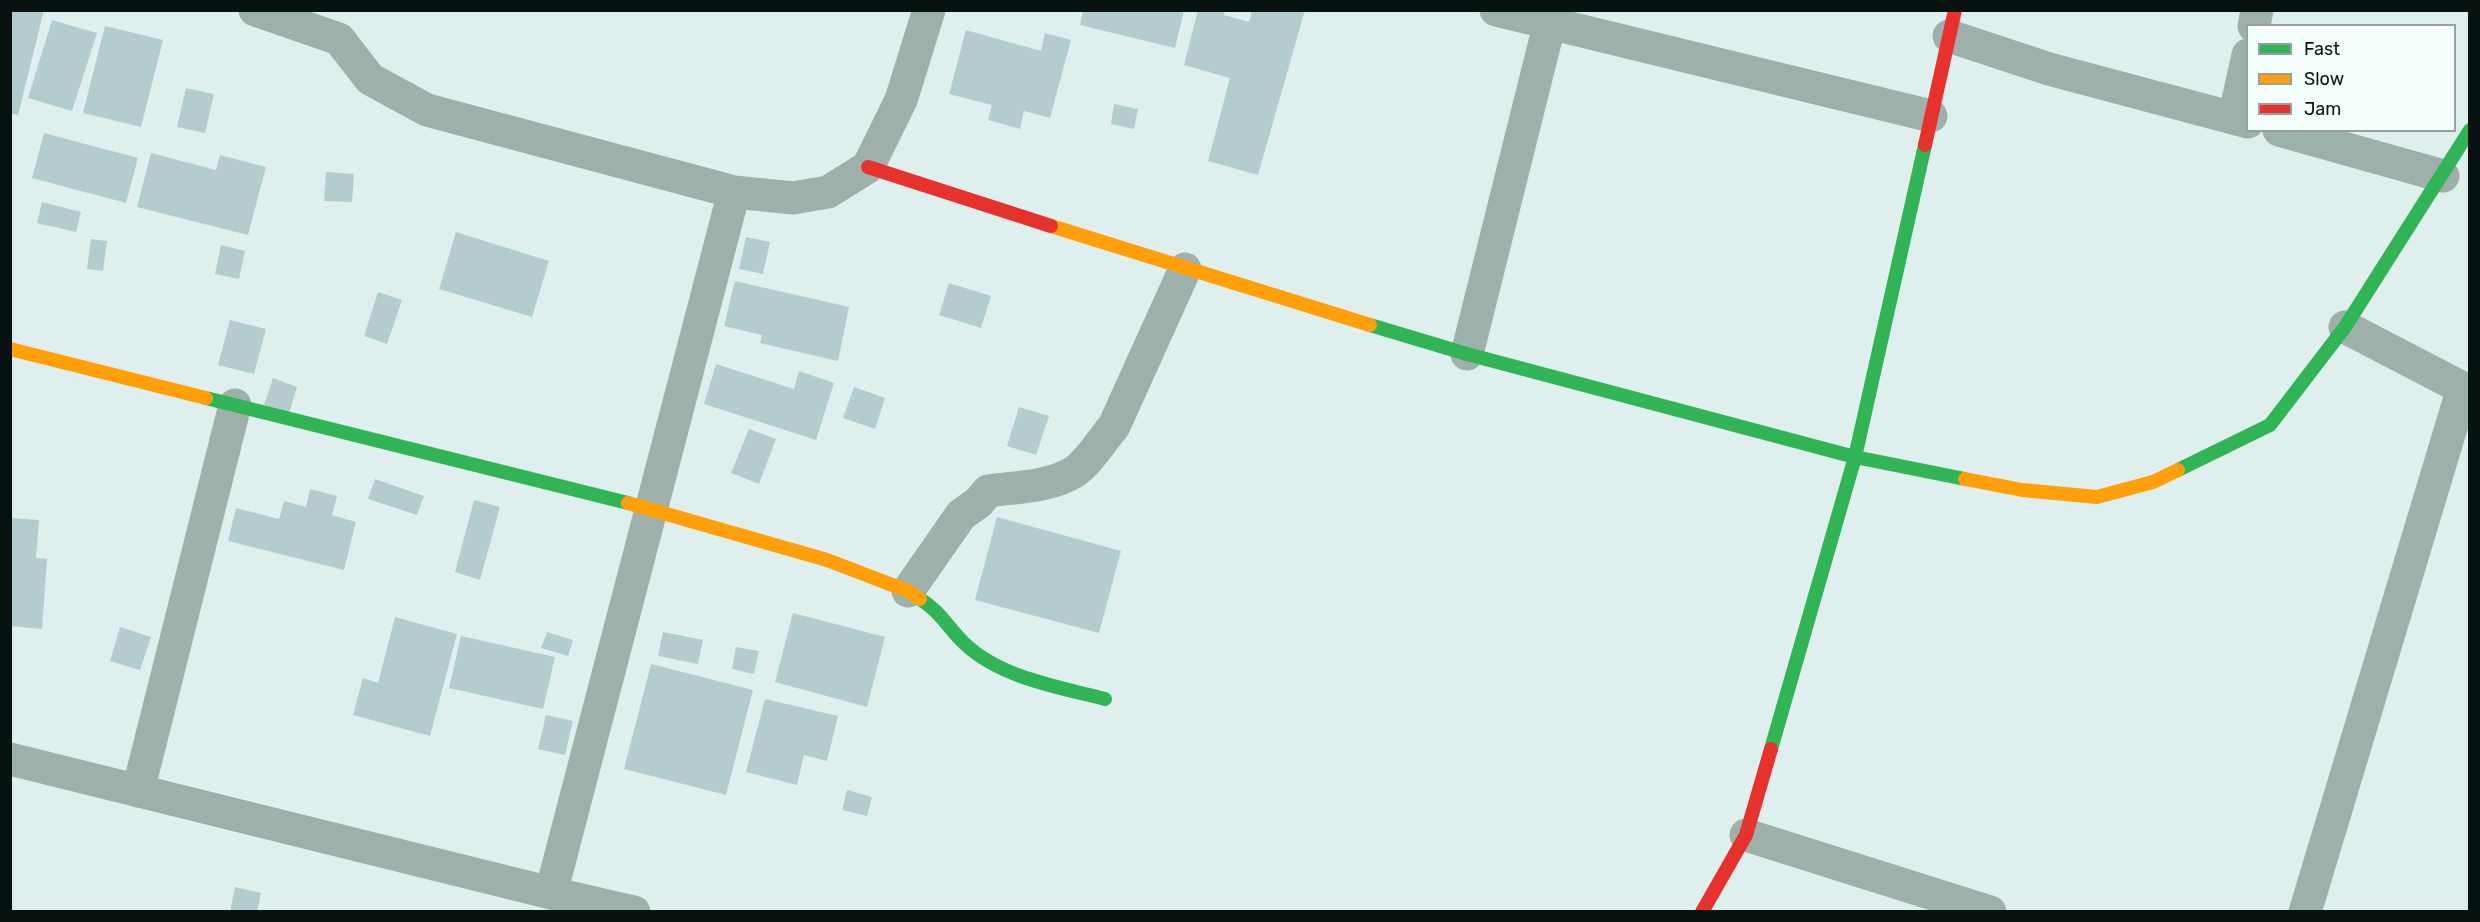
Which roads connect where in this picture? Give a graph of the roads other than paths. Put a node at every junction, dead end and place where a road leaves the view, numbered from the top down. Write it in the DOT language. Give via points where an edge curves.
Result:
graph roads {
  1 [pos="255,10"];
  2 [pos="929,10"];
  3 [pos="1496,10"];
  4 [pos="1551,18"];
  5 [pos="1952,23"];
  6 [pos="2246,67"];
  7 [pos="1931,116"];
  8 [pos="2241,120"];
  9 [pos="2469,130"];
  10 [pos="2285,132"];
  11 [pos="868,167"];
  12 [pos="2443,176"];
  13 [pos="734,192"];
  14 [pos="1185,269"];
  15 [pos="2345,327"];
  16 [pos="10,349"];
  17 [pos="1467,354"];
  18 [pos="2466,390"];
  19 [pos="235,405"];
  20 [pos="1855,457"];
  21 [pos="651,509"];
  22 [pos="908,591"];
  23 [pos="1105,699"];
  24 [pos="10,759"];
  25 [pos="138,791"];
  26 [pos="1746,835"];
  27 [pos="551,893"];
  28 [pos="634,912"];
  29 [pos="1702,912"];
  30 [pos="1990,912"];
  31 [pos="2306,912"];
  1 -- 13 [label="street" via="339,39 369,79 427,110"];
  2 -- 11 [label="street" via="901,100"];
  3 -- 4 [label="street"];
  4 -- 7 [label="street" via="1587,31"];
  4 -- 17 [label="street"];
  5 -- 7 [label="street"];
  5 -- 8 [label="street" via="2049,69"];
  6 -- 8 [label="street"];
  7 -- 20 [label="street"];
  9 -- 12 [label="street"];
  10 -- 12 [label="street"];
  11 -- 13 [label="street" via="815,196 793,198"];
  11 -- 14 [label="street"];
  12 -- 15 [label="street"];
  13 -- 21 [label="street"];
  14 -- 17 [label="street"];
  14 -- 22 [label="street" via="1114,426 1076,471 1059,479 988,491 961,515"];
  15 -- 18 [label="street"];
  15 -- 20 [label="street" via="2270,425 2153,482 2097,497 2022,490"];
  16 -- 19 [label="street"];
  17 -- 20 [label="street"];
  18 -- 31 [label="street"];
  19 -- 21 [label="street"];
  19 -- 25 [label="street"];
  20 -- 26 [label="street"];
  21 -- 22 [label="street" via="827,560"];
  21 -- 27 [label="street"];
  22 -- 23 [label="street" via="934,607 965,644 987,661 1029,679"];
  24 -- 25 [label="street"];
  25 -- 27 [label="street"];
  26 -- 29 [label="street"];
  26 -- 30 [label="street"];
  27 -- 28 [label="street"];
}
